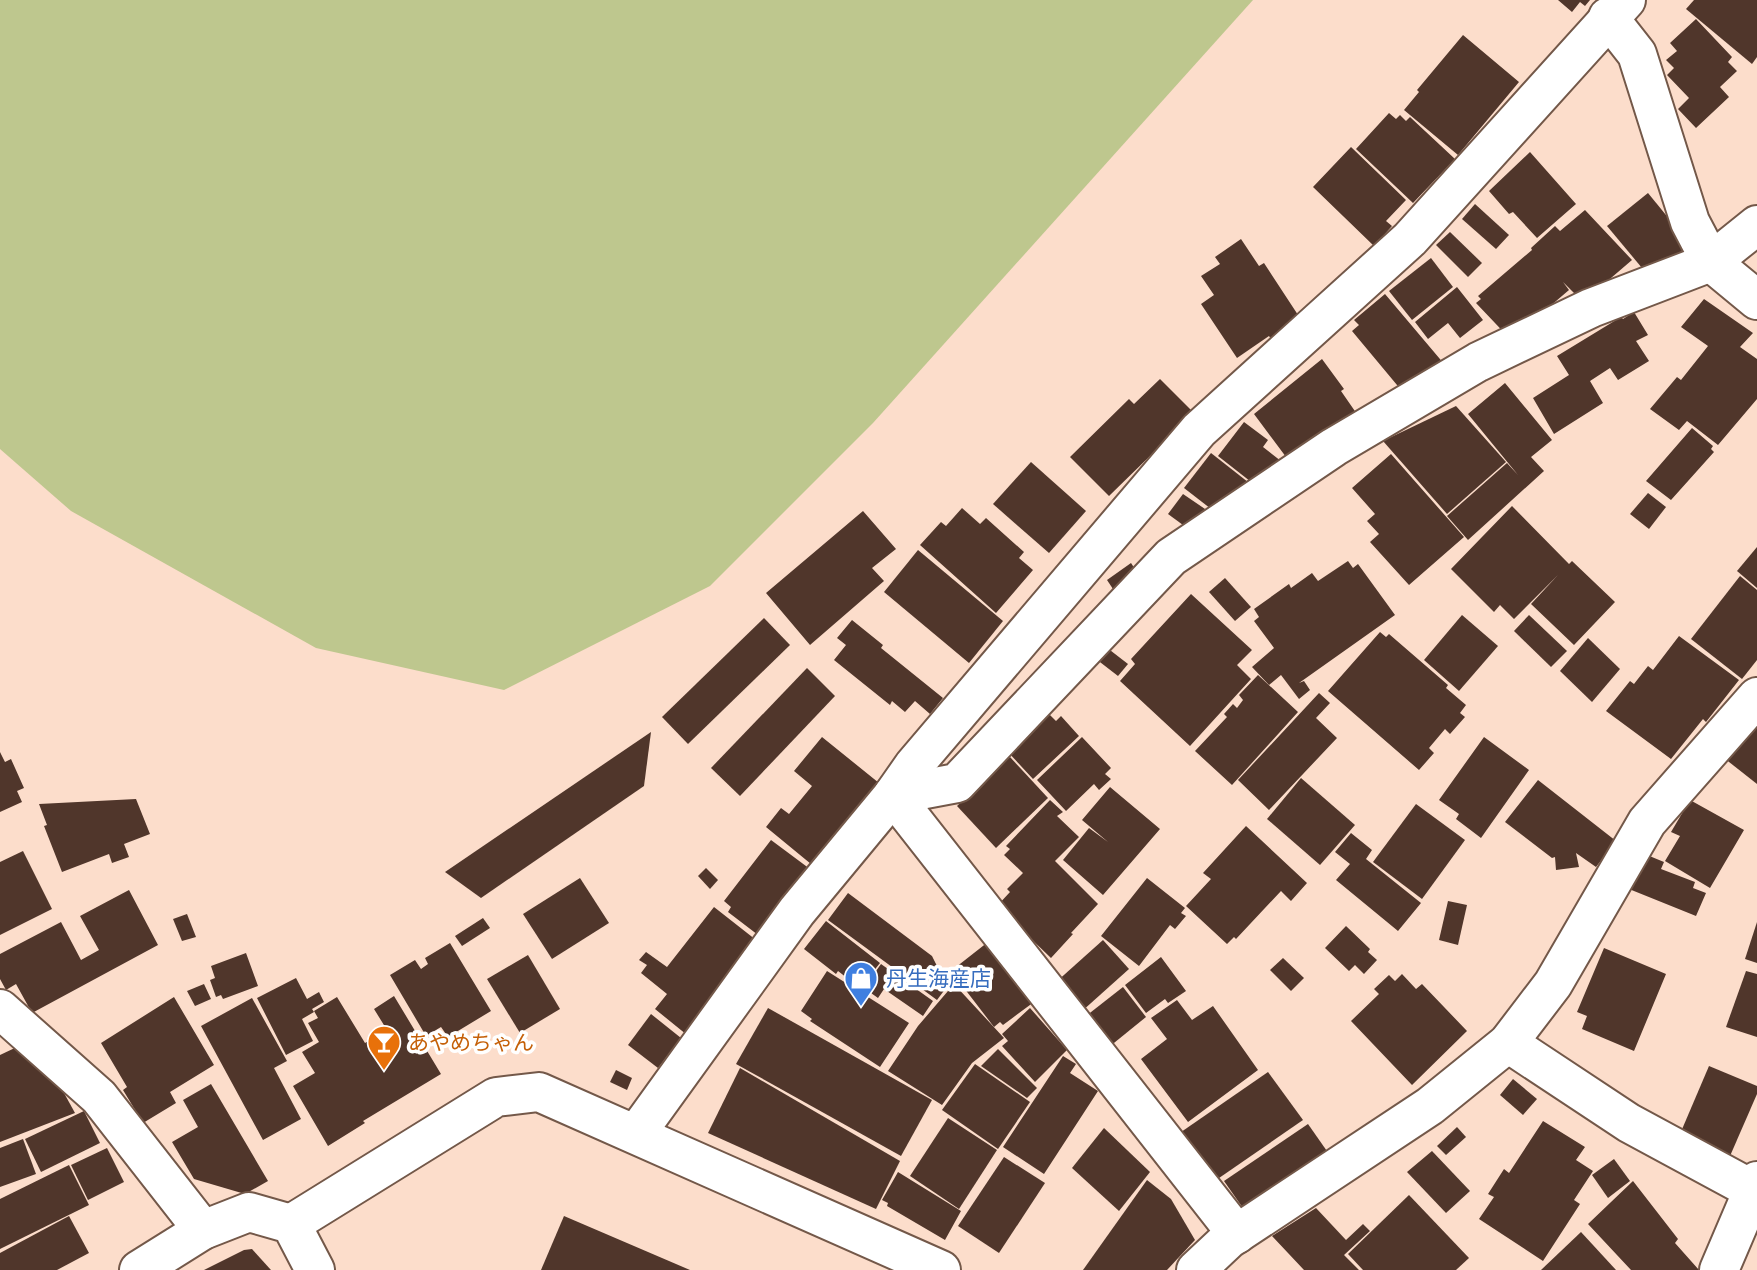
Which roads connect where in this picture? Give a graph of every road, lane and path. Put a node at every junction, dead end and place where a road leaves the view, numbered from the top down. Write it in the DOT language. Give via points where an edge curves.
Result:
graph roads {
  1 [pos="1617,9"];
  2 [pos="1757,225"];
  3 [pos="1711,262"];
  4 [pos="1757,300"];
  5 [pos="1757,697"];
  6 [pos="893,795"];
  7 [pos="0,1009"];
  8 [pos="1508,1043"];
  9 [pos="636,1134"];
  10 [pos="1755,1186"];
  11 [pos="291,1224"];
  12 [pos="203,1230"];
  13 [pos="1237,1234"];
  14 [pos="139,1270"];
  15 [pos="315,1270"];
  16 [pos="941,1270"];
  17 [pos="1196,1270"];
  18 [pos="1719,1270"];
  1 -- 3 [label="street" via="1637,54 1690,222"];
  1 -- 6 [label="street" via="1410,239 1199,430"];
  2 -- 3 [label="street"];
  3 -- 4 [label="street"];
  3 -- 6 [label="street" via="1591,307 1478,362 1334,447 1171,557 957,783"];
  5 -- 8 [label="street" via="1647,822 1553,984"];
  6 -- 9 [label="street" via="797,911"];
  6 -- 13 [label="street"];
  7 -- 12 [label="street" via="99,1097"];
  8 -- 10 [label="street" via="1629,1123"];
  8 -- 13 [label="street" via="1430,1106"];
  9 -- 11 [label="street" via="539,1093 496,1097"];
  9 -- 16 [label="street"];
  10 -- 18 [label="street"];
  11 -- 12 [label="street" via="249,1212"];
  11 -- 15 [label="street"];
  12 -- 14 [label="street"];
  13 -- 17 [label="street"];
}
